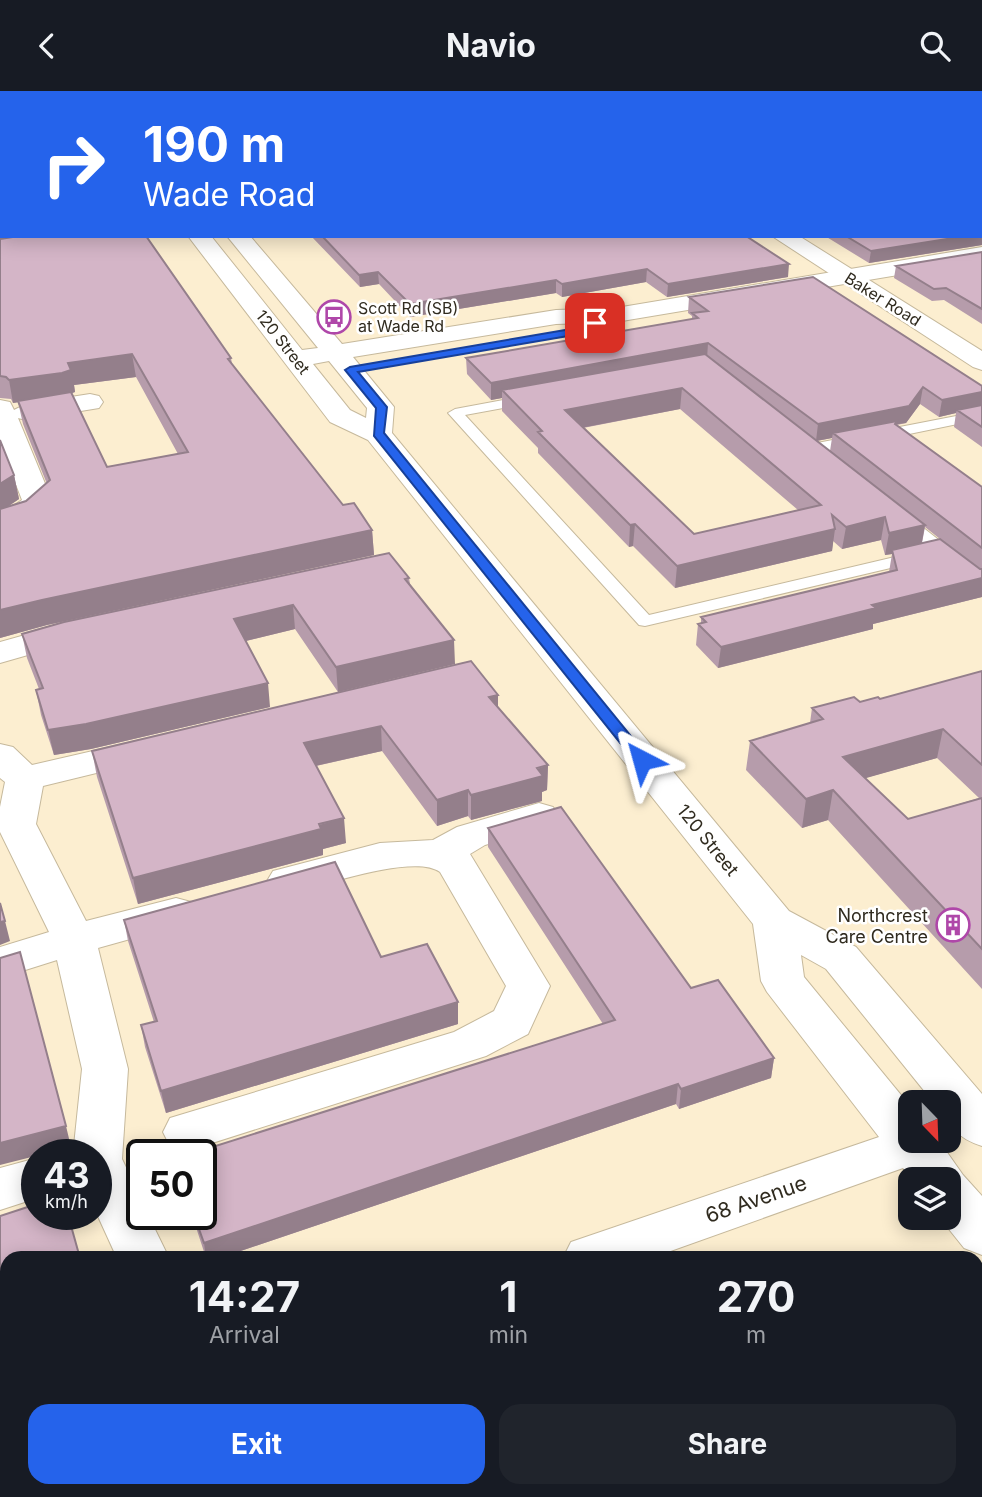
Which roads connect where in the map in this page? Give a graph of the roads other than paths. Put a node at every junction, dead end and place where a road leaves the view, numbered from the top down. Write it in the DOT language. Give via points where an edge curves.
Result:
graph roads {
  1 [pos="202,238"];
  2 [pos="240,238"];
  3 [pos="786,238"];
  4 [pos="982,254"];
  5 [pos="848,277"];
  6 [pos="343,361"];
  7 [pos="982,362"];
  8 [pos="303,368"];
  9 [pos="548,395"];
  10 [pos="90,402"];
  11 [pos="2,412"];
  12 [pos="982,415"];
  13 [pos="378,434"];
  14 [pos="834,466"];
  15 [pos="887,508"];
  16 [pos="0,525"];
  17 [pos="941,551"];
  18 [pos="982,583"];
  19 [pos="98,627"];
  20 [pos="0,653"];
  21 [pos="174,743"];
  22 [pos="12,767"];
  23 [pos="556,812"];
  24 [pos="441,853"];
  25 [pos="774,921"];
  26 [pos="74,939"];
  27 [pos="0,963"];
  28 [pos="917,1090"];
  29 [pos="898,1093"];
  30 [pos="187,1132"];
  31 [pos="99,1139"];
  32 [pos="910,1153"];
  33 [pos="21,1183"];
  34 [pos="0,1189"];
  35 [pos="112,1191"];
  36 [pos="961,1207"];
  37 [pos="982,1233"];
  38 [pos="140,1251"];
  39 [pos="610,1251"];
  1 -- 8 [label="street, 120 Street"];
  2 -- 6 [label="street, 120 Street"];
  3 -- 5 [label="street, Baker Road"];
  4 -- 5 [label="street"];
  5 -- 6 [label="street" via="616,314 574,332"];
  5 -- 7 [label="street, Baker Road"];
  6 -- 8 [label="street"];
  6 -- 13 [label="street, 120 Street" via="382,407"];
  8 -- 13 [label="street, 120 Street" via="340,416"];
  9 -- 17 [label="lane" via="455,413 645,621"];
  10 -- 11 [label="street"];
  11 -- 16 [label="street" via="38,503"];
  12 -- 14 [label="lane" via="807,445"];
  13 -- 25 [label="street, 120 Street"];
  15 -- 17 [label="lane"];
  17 -- 18 [label="lane"];
  19 -- 20 [label="street"];
  21 -- 22 [label="street"];
  22 -- 26 [label="street" via="16,824"];
  23 -- 24 [label="street" via="471,836"];
  24 -- 26 [label="street" via="380,856"];
  24 -- 30 [label="street" via="455,863 527,986 512,1022 470,1044"];
  25 -- 28 [label="street, 120 Street" via="841,958"];
  25 -- 29 [label="street" via="783,981"];
  26 -- 27 [label="street"];
  26 -- 31 [label="street" via="105,1069"];
  32 -- 39 [label="street, 68 Avenue"];
  33 -- 34 [label="street"];
  35 -- 38 [label="street"];
  36 -- 37 [label="street"];
}
